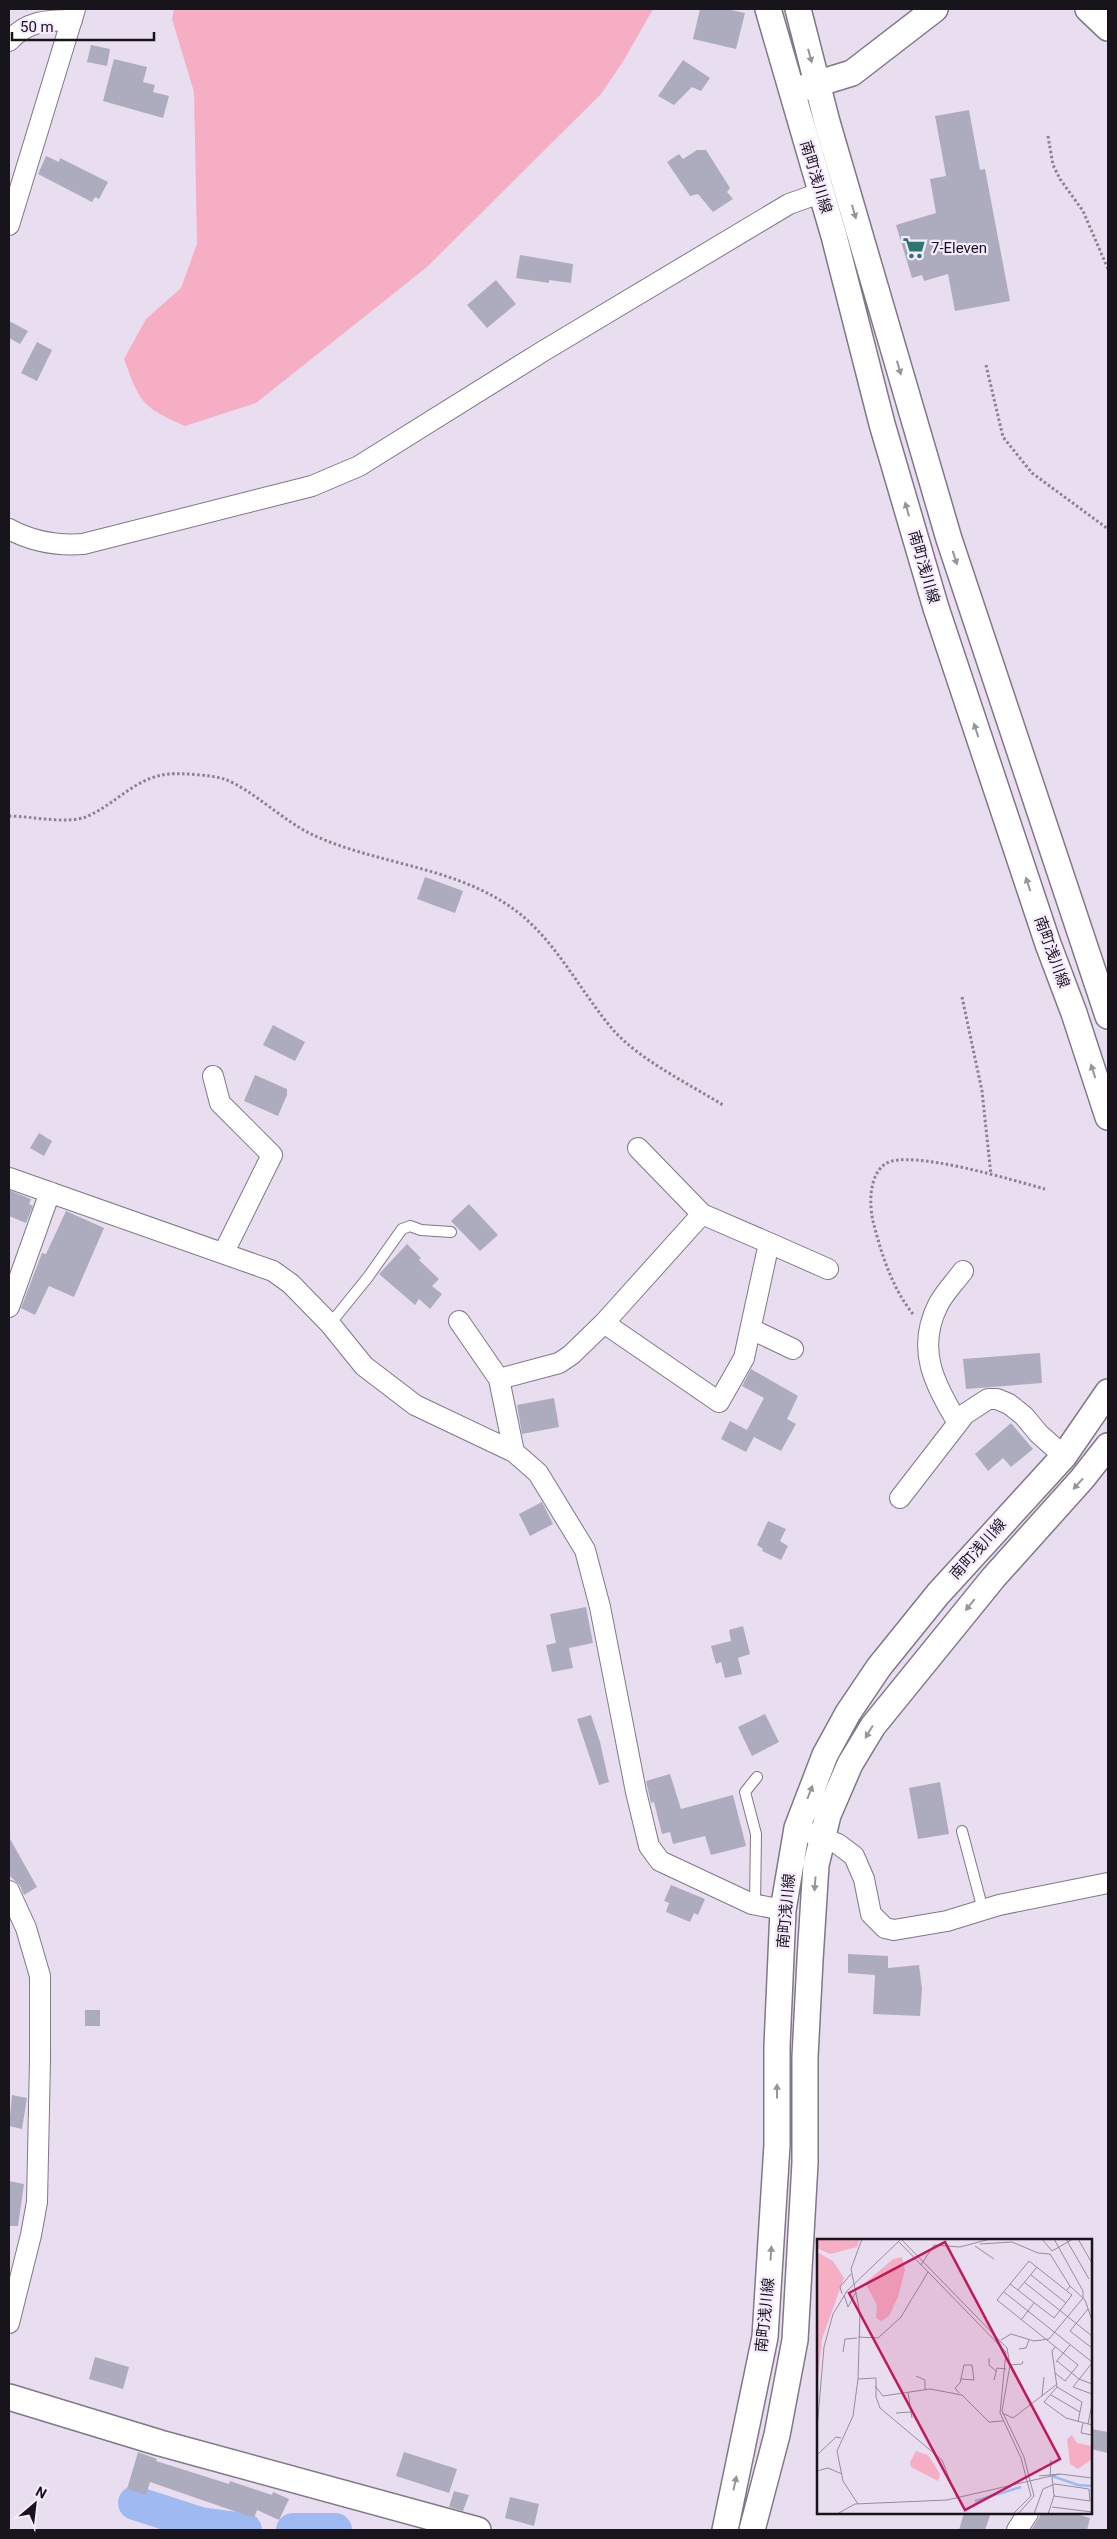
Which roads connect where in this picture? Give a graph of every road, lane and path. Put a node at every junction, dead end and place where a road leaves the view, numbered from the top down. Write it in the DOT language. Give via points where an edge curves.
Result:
graph roads {
  1 [pos="768,9"];
  2 [pos="798,9"];
  3 [pos="935,9"];
  4 [pos="1088,9"];
  5 [pos="74,14"];
  6 [pos="1108,28"];
  7 [pos="9,41"];
  8 [pos="818,84"];
  9 [pos="791,92"];
  10 [pos="1048,136"];
  11 [pos="820,193"];
  12 [pos="9,225"];
  13 [pos="1108,269"];
  14 [pos="986,365"];
  15 [pos="9,529"];
  16 [pos="1108,529"];
  17 [pos="9,816"];
  18 [pos="962,997"];
  19 [pos="1108,1016"];
  20 [pos="213,1076"];
  21 [pos="723,1105"];
  22 [pos="1108,1117"];
  23 [pos="638,1148"];
  24 [pos="990,1175"];
  25 [pos="9,1178"];
  26 [pos="1045,1189"];
  27 [pos="50,1192"];
  28 [pos="702,1214"];
  29 [pos="450,1232"];
  30 [pos="770,1243"];
  31 [pos="224,1252"];
  32 [pos="828,1269"];
  33 [pos="963,1271"];
  34 [pos="9,1307"];
  35 [pos="459,1321"];
  36 [pos="604,1323"];
  37 [pos="330,1324"];
  38 [pos="751,1329"];
  39 [pos="928,1332"];
  40 [pos="793,1349"];
  41 [pos="499,1379"];
  42 [pos="1108,1392"];
  43 [pos="958,1423"];
  44 [pos="1108,1446"];
  45 [pos="514,1452"];
  46 [pos="1064,1456"];
  47 [pos="900,1498"];
  48 [pos="757,1777"];
  49 [pos="797,1828"];
  50 [pos="962,1830"];
  51 [pos="823,1837"];
  52 [pos="1108,1883"];
  53 [pos="9,1891"];
  54 [pos="755,1905"];
  55 [pos="783,1910"];
  56 [pos="983,1910"];
  57 [pos="9,2323"];
  58 [pos="9,2397"];
  59 [pos="1027,2514"];
  60 [pos="478,2530"];
  61 [pos="725,2530"];
  62 [pos="752,2530"];
  63 [pos="1017,2530"];
  1 -- 9 [label="street, 南町浅川線"];
  2 -- 8 [label="street, 南町浅川線, one-way"];
  3 -- 8 [label="street" via="852,73"];
  4 -- 6 [label="street"];
  5 -- 7 [label="street" via="26,26"];
  5 -- 12 [label="street"];
  8 -- 9 [label="street"];
  8 -- 19 [label="street, 南町浅川線, one-way" via="949,539"];
  9 -- 11 [label="street, 南町浅川線"];
  10 -- 13 [label="path" via="1053,164 1083,211"];
  11 -- 15 [label="street" via="780,209 359,466 320,483 83,544 45,543"];
  22 -- 11 [label="street, 南町浅川線, one-way" via="936,608"];
  14 -- 16 [label="path" via="1003,437 1032,473"];
  17 -- 21 [label="path" via="60,820 86,817 148,780 169,774 222,778 313,835 442,876 505,902 554,949 616,1033 639,1052"];
  18 -- 24 [label="path" via="982,1091"];
  20 -- 31 [label="street" via="220,1102 272,1155"];
  23 -- 28 [label="street"];
  24 -- 26 [label="path"];
  24 -- 39 [label="path" via="922,1160 900,1160 886,1164 875,1176 872,1216 881,1255 908,1307"];
  25 -- 27 [label="street"];
  27 -- 31 [label="street"];
  27 -- 34 [label="street"];
  28 -- 30 [label="street"];
  28 -- 36 [label="street"];
  29 -- 37 [label="lane" via="410,1226 402,1229"];
  30 -- 32 [label="street"];
  30 -- 38 [label="street"];
  31 -- 37 [label="street" via="273,1271 291,1284"];
  33 -- 39 [label="street" via="939,1303"];
  35 -- 41 [label="street"];
  36 -- 38 [label="street" via="719,1402 744,1358"];
  36 -- 41 [label="street" via="559,1363"];
  37 -- 45 [label="street" via="364,1366 415,1405"];
  38 -- 40 [label="street"];
  39 -- 43 [label="street" via="931,1369 938,1391"];
  41 -- 45 [label="street"];
  42 -- 46 [label="street, 南町浅川線"];
  43 -- 46 [label="street" via="972,1408 988,1399 997,1399 1024,1416 1038,1434"];
  43 -- 47 [label="street"];
  44 -- 51 [label="street, 南町浅川線, one-way" via="994,1577 873,1726 850,1764 828,1815"];
  45 -- 54 [label="street" via="538,1473 585,1550 600,1606 649,1846 660,1861"];
  49 -- 46 [label="street, 南町浅川線, one-way" via="825,1755 879,1667 938,1594"];
  48 -- 54 [label="lane" via="745,1792 756,1834"];
  49 -- 51 [label="street"];
  49 -- 55 [label="street, 南町浅川線"];
  50 -- 56 [label="lane"];
  51 -- 56 [label="street" via="854,1856 864,1879 871,1914 884,1928 894,1930 947,1921"];
  51 -- 62 [label="street, 南町浅川線, one-way" via="816,1865 810,1960 805,2056 805,2162 795,2340 777,2435"];
  52 -- 56 [label="street" via="1073,1888"];
  53 -- 57 [label="street" via="26,1928 40,1976 40,2060 37,2202"];
  54 -- 55 [label="street"];
  61 -- 55 [label="street, 南町浅川線, one-way" via="764,2337 777,2145 777,2046"];
  58 -- 60 [label="street" via="160,2443"];
  59 -- 63 [label="street"];
}
